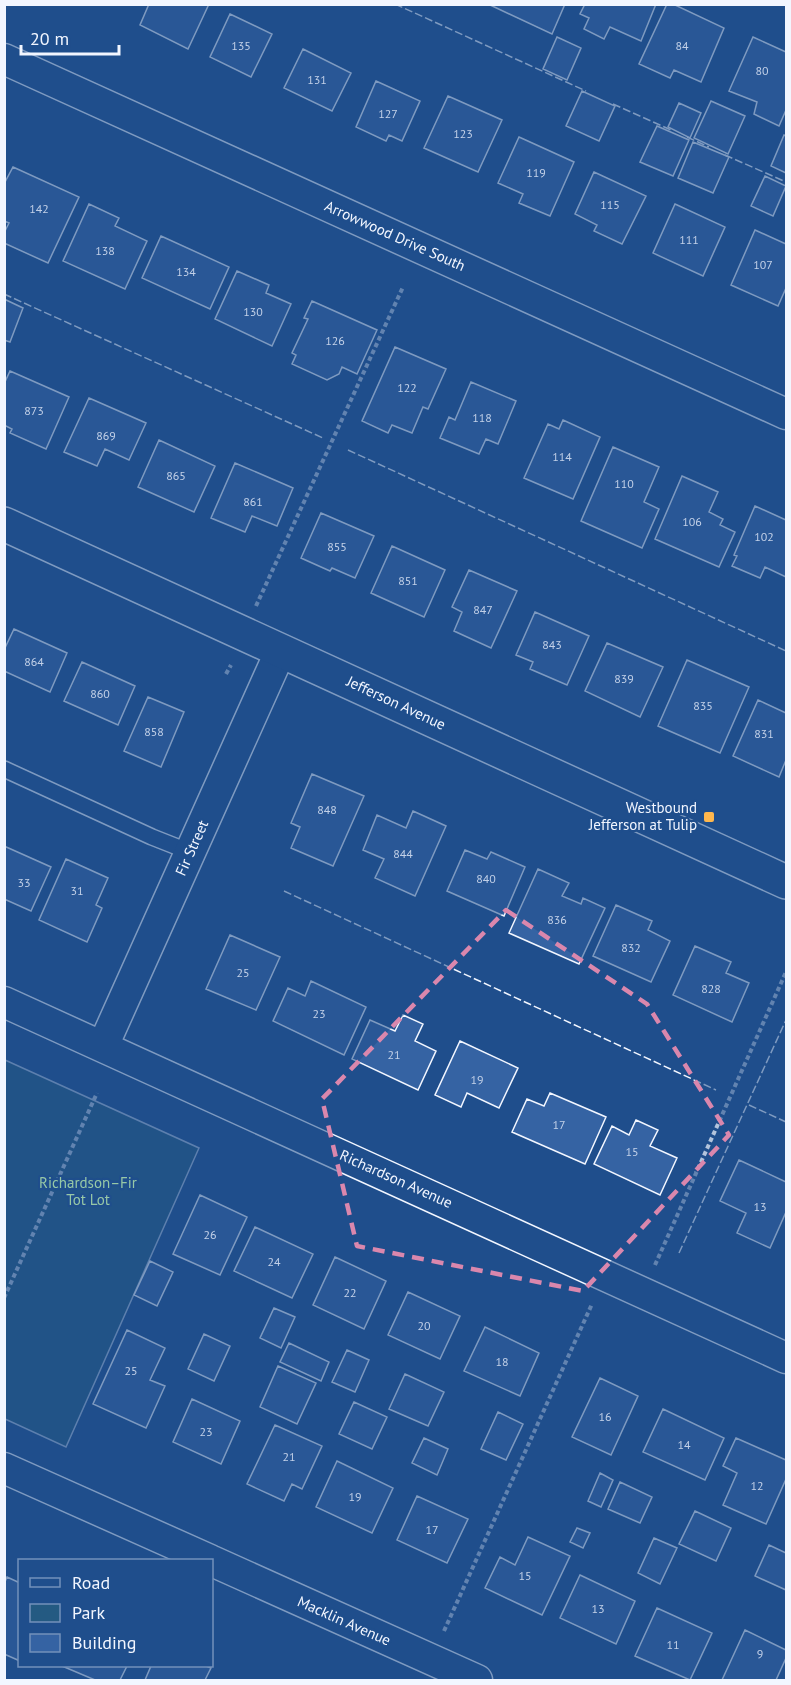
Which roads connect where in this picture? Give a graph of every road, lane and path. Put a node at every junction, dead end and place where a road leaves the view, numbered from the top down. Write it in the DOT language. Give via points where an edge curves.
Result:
graph roads {
  1 [pos="4,59"];
  2 [pos="403,287"];
  3 [pos="786,414"];
  4 [pos="4,524"];
  5 [pos="244,634"];
  6 [pos="281,650"];
  7 [pos="226,674"];
  8 [pos="4,769"];
  9 [pos="190,852"];
  10 [pos="786,882"];
  11 [pos="786,972"];
  12 [pos="4,1002"];
  13 [pos="103,1046"];
  14 [pos="97,1093"];
  15 [pos="606,1275"];
  16 [pos="643,1293"];
  17 [pos="4,1298"];
  18 [pos="786,1358"];
  19 [pos="4,1468"];
  20 [pos="207,1559"];
  21 [pos="213,1562"];
  22 [pos="431,1659"];
  23 [pos="477,1680"];
  1 -- 3 [label="street, Arrowwood Drive South"];
  2 -- 5 [label="path"];
  4 -- 5 [label="street, Jefferson Avenue"];
  5 -- 6 [label="street, Jefferson Avenue"];
  5 -- 7 [label="path"];
  6 -- 9 [label="street, Fir Street"];
  6 -- 10 [label="street, Jefferson Avenue"];
  8 -- 9 [label="lane"];
  9 -- 13 [label="street, Fir Street"];
  11 -- 16 [label="path"];
  12 -- 13 [label="street, Richardson Avenue"];
  13 -- 15 [label="street, Richardson Avenue"];
  14 -- 17 [label="path"];
  15 -- 16 [label="street, Richardson Avenue"];
  15 -- 22 [label="path"];
  16 -- 18 [label="street, Richardson Avenue"];
  19 -- 20 [label="street, Macklin Avenue"];
  21 -- 22 [label="street, Macklin Avenue"];
  22 -- 23 [label="street, Macklin Avenue"];
}
